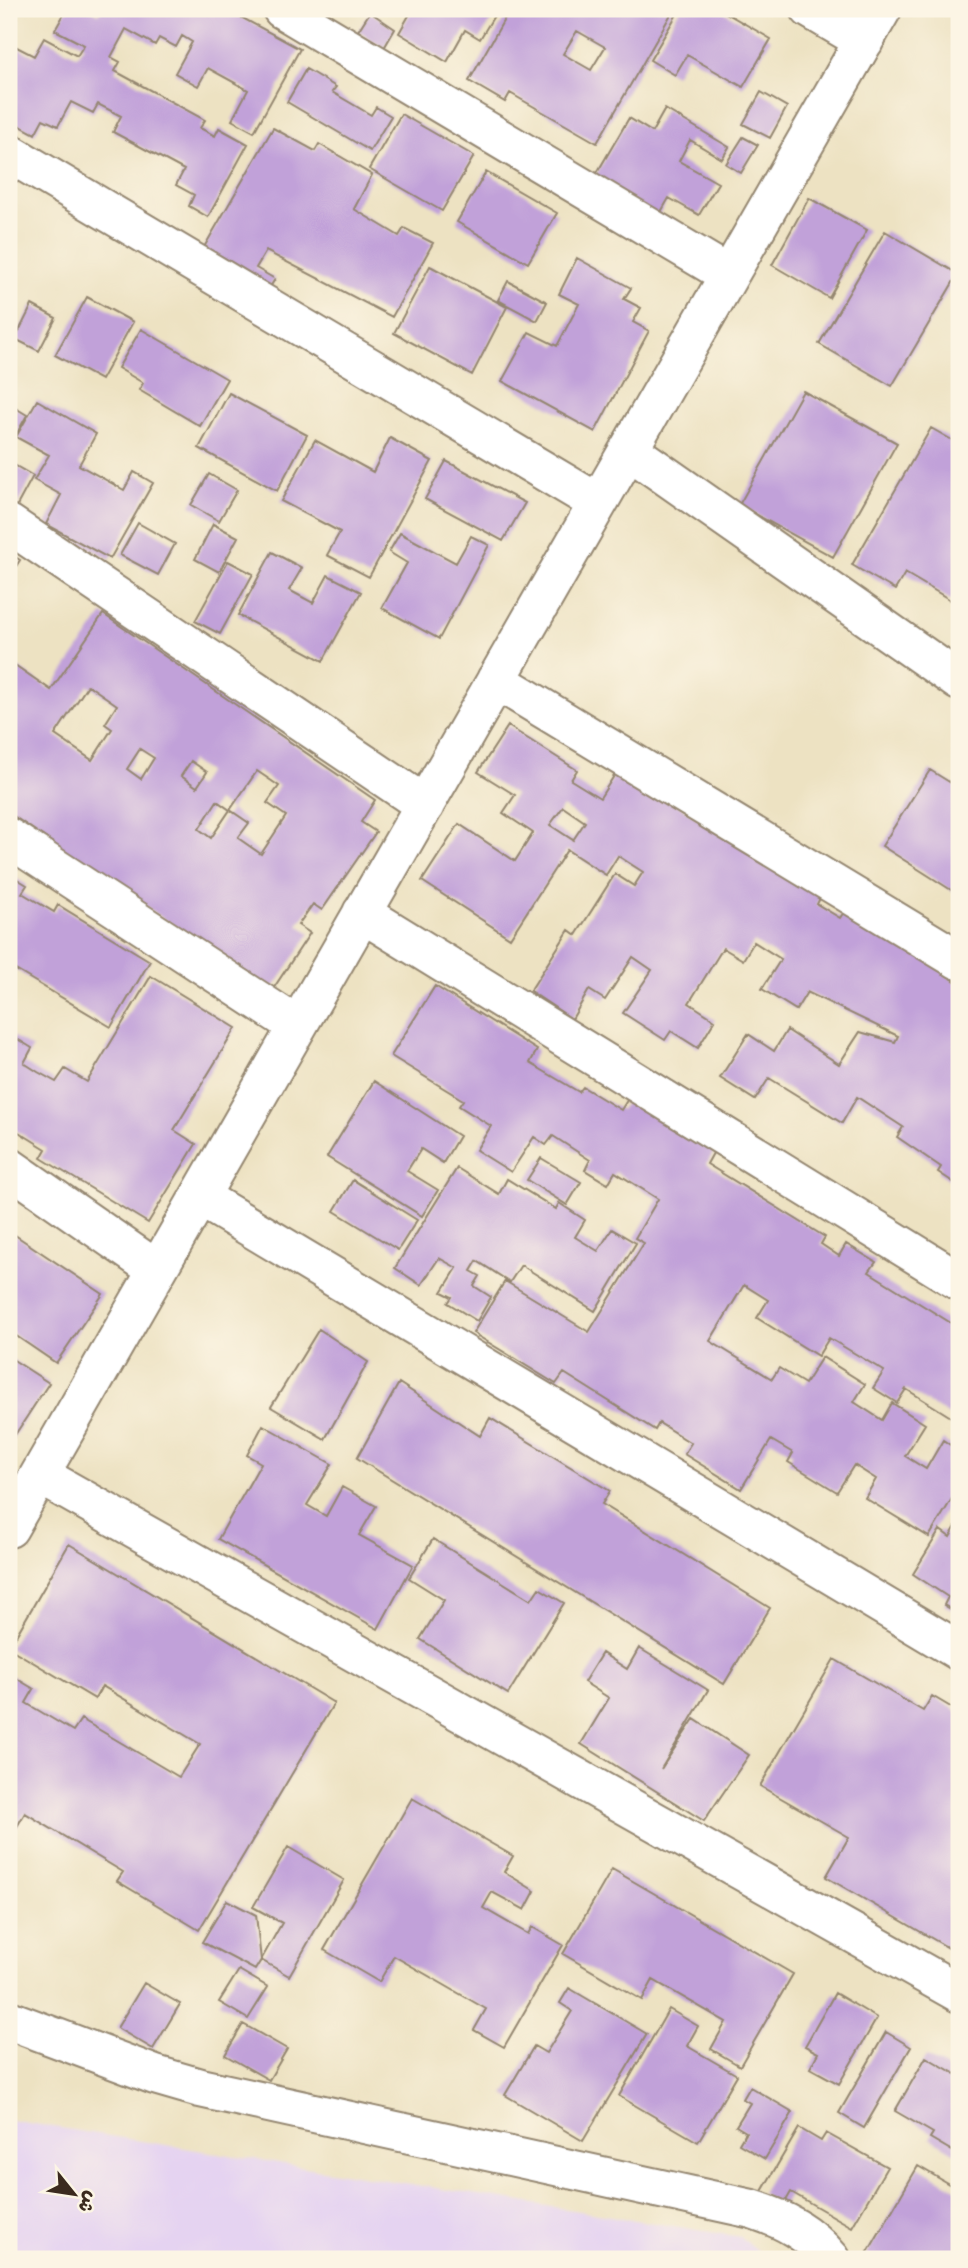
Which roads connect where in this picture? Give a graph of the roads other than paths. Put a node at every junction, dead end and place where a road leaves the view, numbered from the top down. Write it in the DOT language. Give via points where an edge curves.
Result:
graph roads {
  1 [pos="282,9"];
  2 [pos="810,9"];
  3 [pos="883,9"];
  4 [pos="864,41"];
  5 [pos="9,153"];
  6 [pos="729,275"];
  7 [pos="629,450"];
  8 [pos="598,503"];
  9 [pos="9,524"];
  10 [pos="496,680"];
  11 [pos="959,681"];
  12 [pos="425,805"];
  13 [pos="9,838"];
  14 [pos="362,913"];
  15 [pos="959,960"];
  16 [pos="297,1026"];
  17 [pos="9,1167"];
  18 [pos="200,1197"];
  19 [pos="157,1270"];
  20 [pos="959,1281"];
  21 [pos="40,1475"];
  22 [pos="13,1513"];
  23 [pos="959,1651"];
  24 [pos="959,1993"];
  25 [pos="9,2020"];
  26 [pos="831,2259"];
  1 -- 6 [label="street"];
  2 -- 4 [label="street"];
  3 -- 4 [label="street"];
  4 -- 6 [label="street"];
  5 -- 8 [label="street"];
  6 -- 7 [label="street"];
  7 -- 8 [label="street"];
  7 -- 11 [label="street"];
  8 -- 10 [label="street"];
  9 -- 12 [label="street"];
  10 -- 12 [label="street"];
  10 -- 15 [label="street"];
  12 -- 14 [label="street"];
  13 -- 16 [label="street"];
  14 -- 16 [label="street"];
  14 -- 20 [label="street"];
  16 -- 18 [label="street"];
  17 -- 19 [label="street"];
  18 -- 19 [label="street"];
  18 -- 23 [label="street"];
  19 -- 21 [label="street"];
  21 -- 22 [label="street"];
  21 -- 24 [label="street"];
  25 -- 26 [label="street" via="200,2088 752,2209 803,2230"];
}
